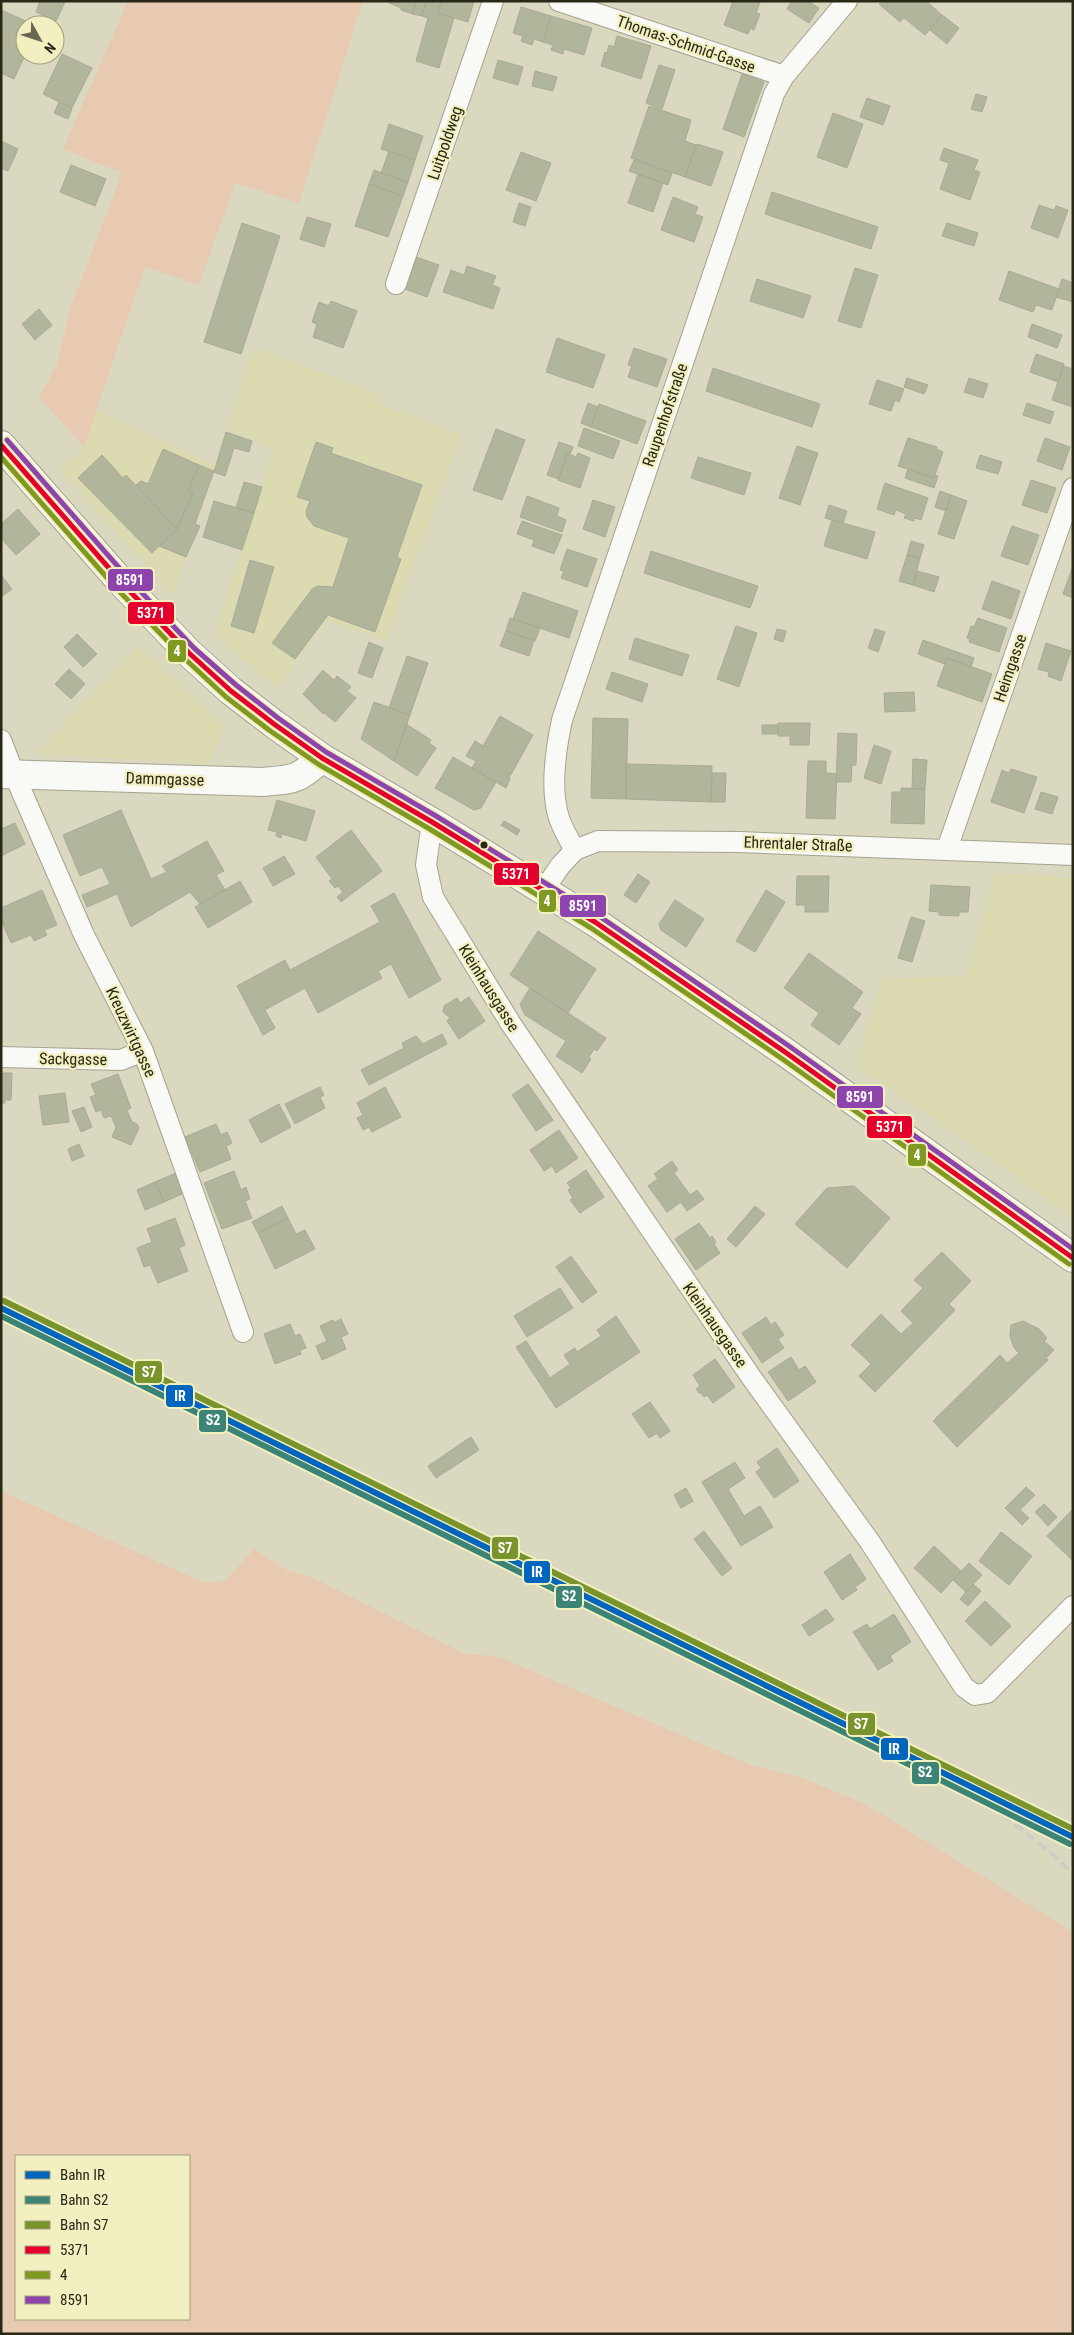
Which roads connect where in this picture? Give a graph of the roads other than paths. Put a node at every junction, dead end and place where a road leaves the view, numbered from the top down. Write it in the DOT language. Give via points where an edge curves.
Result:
graph roads {
  1 [pos="493,1"];
  2 [pos="559,1"];
  3 [pos="847,1"];
  4 [pos="784,76"];
  5 [pos="396,284"];
  6 [pos="1,445"];
  7 [pos="1073,488"];
  8 [pos="1,740"];
  9 [pos="322,758"];
  10 [pos="8,774"];
  11 [pos="432,822"];
  12 [pos="948,849"];
  13 [pos="575,850"];
  14 [pos="1073,855"];
  15 [pos="544,890"];
  16 [pos="142,1051"];
  17 [pos="1,1057"];
  18 [pos="1073,1258"];
  19 [pos="243,1332"];
  20 [pos="1073,1606"];
  1 -- 5 [label="street, Luitpoldweg"];
  2 -- 4 [label="street, Thomas-Schmid-Gasse"];
  3 -- 4 [label="street, Raupenhofstraße"];
  4 -- 13 [label="street, Raupenhofstraße" via="774,94 562,720 557,744 555,795 558,816"];
  6 -- 9 [label="main road" via="122,583 189,653 231,691"];
  7 -- 12 [label="street, Heimgasse"];
  8 -- 10 [label="street, Kreuzwirtgasse"];
  9 -- 10 [label="main road, Dammgasse" via="302,776 262,782"];
  9 -- 11 [label="main road"];
  10 -- 16 [label="street, Kreuzwirtgasse"];
  11 -- 15 [label="main road"];
  11 -- 20 [label="street, Kleinhausgasse" via="426,865 433,896 511,1024 746,1370 870,1542 964,1688 975,1695 987,1693"];
  12 -- 13 [label="street, Ehrentaler Straße" via="619,840 598,841"];
  12 -- 14 [label="street, Ehrentaler Straße"];
  13 -- 15 [label="street, Ehrentaler Straße"];
  15 -- 18 [label="main road" via="778,1046"];
  16 -- 17 [label="street, Sackgasse" via="121,1060"];
  16 -- 19 [label="street, Kreuzwirtgasse"];
}
